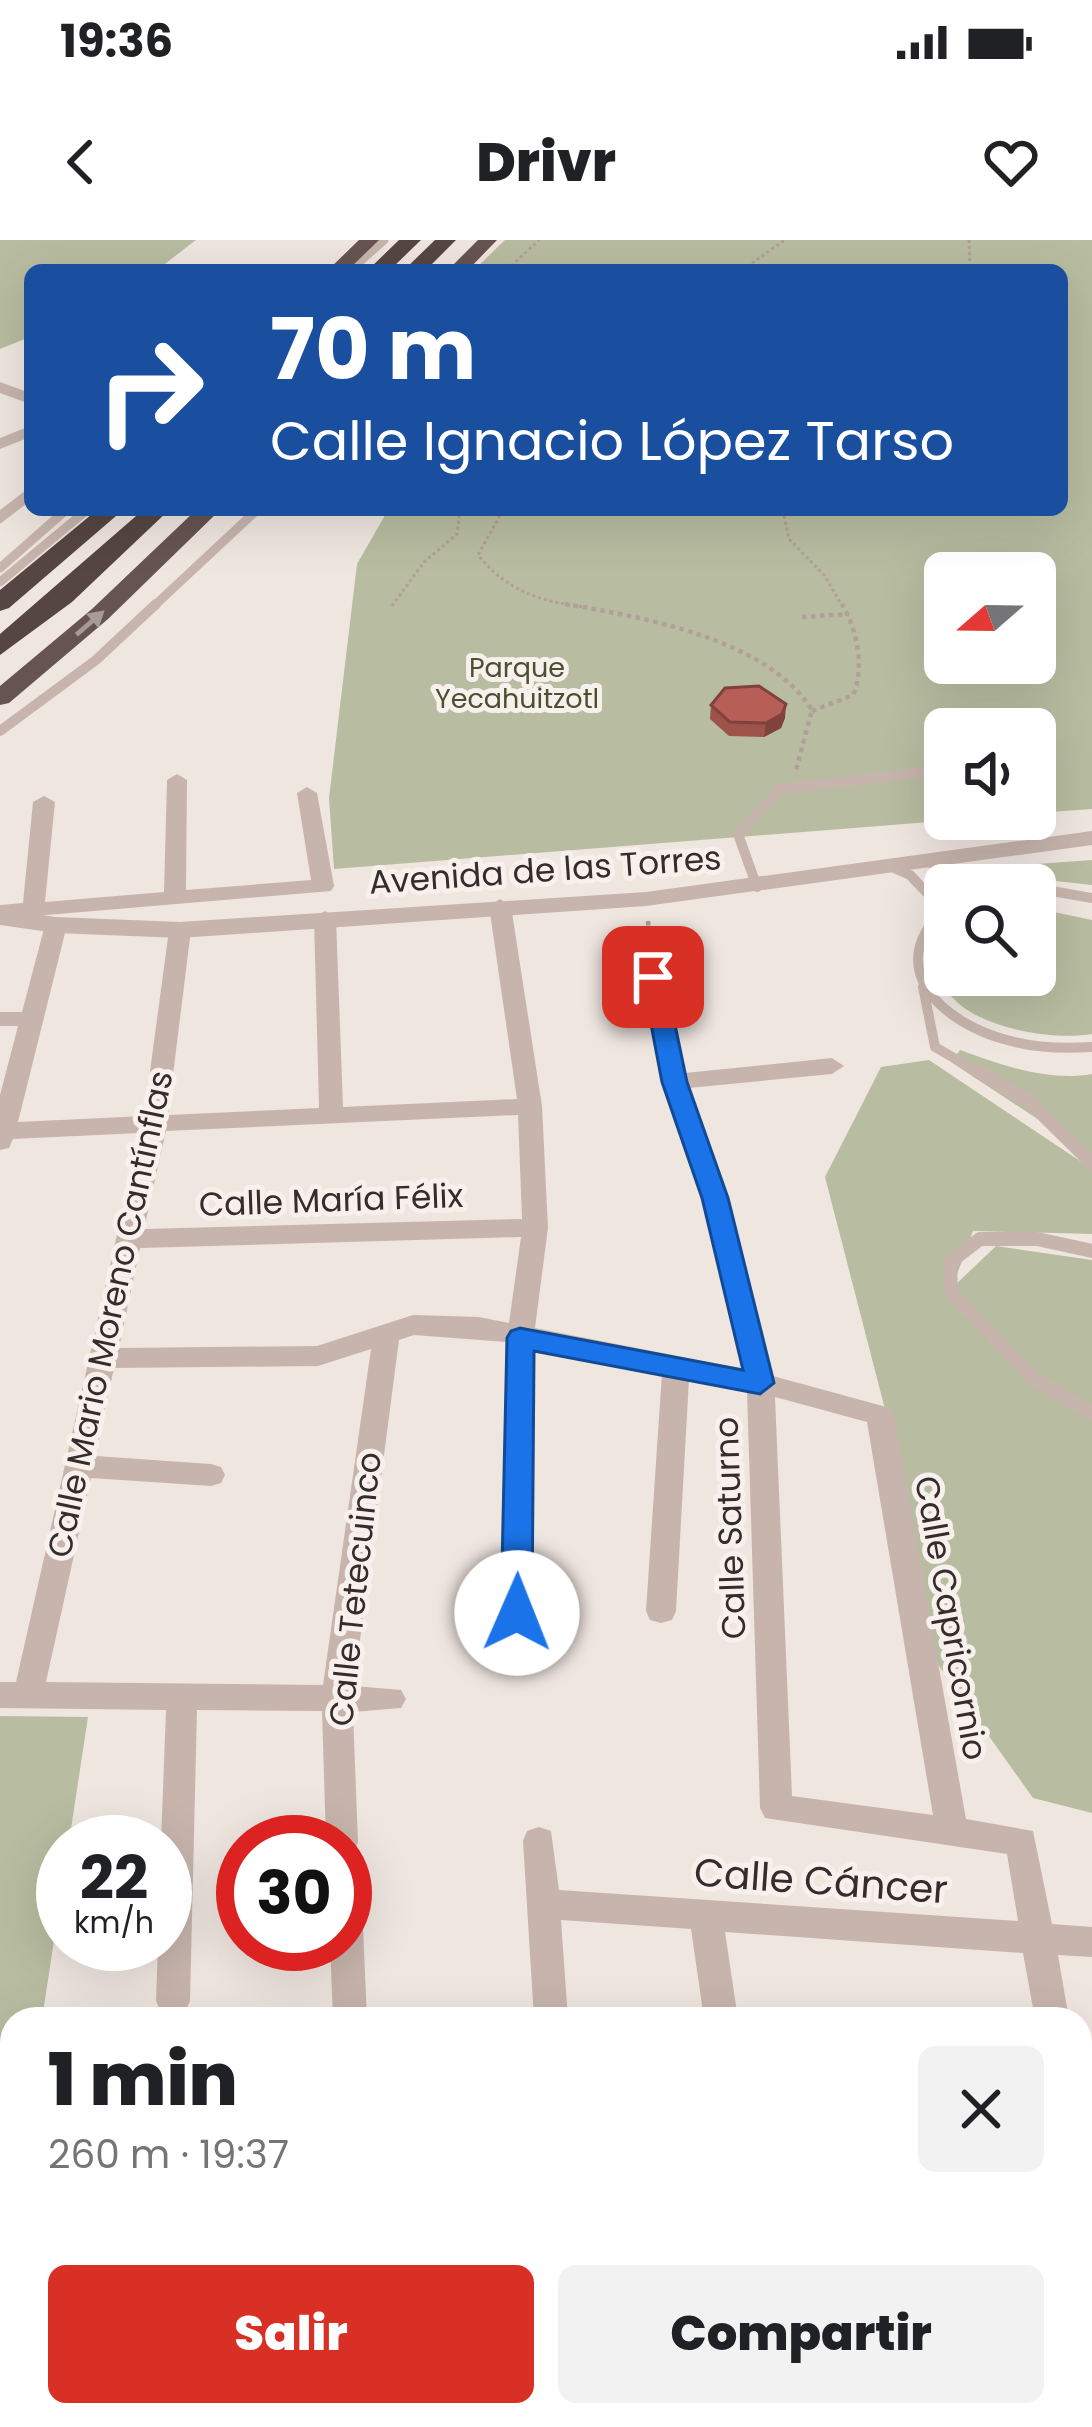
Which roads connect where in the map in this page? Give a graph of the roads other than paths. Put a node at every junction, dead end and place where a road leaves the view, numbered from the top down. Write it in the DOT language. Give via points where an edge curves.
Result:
graph roads {
  1 [pos="372,240"];
  2 [pos="384,240"];
  3 [pos="411,240"];
  4 [pos="446,240"];
  5 [pos="488,240"];
  6 [pos="345,264"];
  7 [pos="357,264"];
  8 [pos="385,264"];
  9 [pos="420,264"];
  10 [pos="464,264"];
  11 [pos="24,497"];
  12 [pos="59,516"];
  13 [pos="79,516"];
  14 [pos="104,516"];
  15 [pos="151,516"];
  16 [pos="203,516"];
  17 [pos="251,516"];
  18 [pos="0,519"];
  19 [pos="0,566"];
  20 [pos="0,582"];
  21 [pos="0,603"];
  22 [pos="0,647"];
  23 [pos="0,698"];
  24 [pos="0,731"];
  25 [pos="924,772"];
  26 [pos="177,780"];
  27 [pos="307,794"];
  28 [pos="44,802"];
  29 [pos="1092,838"];
  30 [pos="929,862"];
  31 [pos="932,864"];
  32 [pos="894,868"];
  33 [pos="757,887"];
  34 [pos="924,890"];
  35 [pos="1056,890"];
  36 [pos="1092,896"];
  37 [pos="175,898"];
  38 [pos="500,906"];
  39 [pos="33,910"];
  40 [pos="0,914"];
  41 [pos="325,918"];
  42 [pos="56,926"];
  43 [pos="924,929"];
  44 [pos="180,930"];
  45 [pos="653,977"];
  46 [pos="922,982"];
  47 [pos="0,1019"];
  48 [pos="32,1019"];
  49 [pos="1092,1047"];
  50 [pos="832,1066"];
  51 [pos="675,1082"];
  52 [pos="530,1106"];
  53 [pos="331,1115"];
  54 [pos="155,1123"];
  55 [pos="1,1134"];
  56 [pos="1092,1163"];
  57 [pos="535,1228"];
  58 [pos="129,1239"];
  59 [pos="1092,1251"];
  60 [pos="386,1337"];
  61 [pos="520,1338"];
  62 [pos="104,1358"];
  63 [pos="676,1366"];
  64 [pos="760,1383"];
  65 [pos="1092,1413"];
  66 [pos="82,1466"];
  67 [pos="212,1474"];
  68 [pos="661,1611"];
  69 [pos="517,1613"];
  70 [pos="14,1695"];
  71 [pos="337,1699"];
  72 [pos="390,1699"];
  73 [pos="182,1700"];
  74 [pos="341,1815"];
  75 [pos="952,1834"];
  76 [pos="539,1840"];
  77 [pos="544,1904"];
  78 [pos="706,1916"];
  79 [pos="1035,1938"];
  80 [pos="1092,1942"];
  81 [pos="348,1971"];
  82 [pos="173,2001"];
  83 [pos="349,2007"];
  84 [pos="550,2007"];
  85 [pos="720,2007"];
  86 [pos="1049,2007"];
  1 -- 6 [label="highway"];
  2 -- 7 [label="lane"];
  3 -- 8 [label="highway"];
  4 -- 9 [label="highway"];
  5 -- 10 [label="highway"];
  11 -- 18 [label="street"];
  12 -- 19 [label="highway"];
  13 -- 20 [label="lane"];
  14 -- 21 [label="highway"];
  15 -- 22 [label="highway"];
  23 -- 16 [label="highway, one-way"];
  17 -- 24 [label="lane" via="96,660"];
  25 -- 33 [label="lane" via="780,789 738,834"];
  26 -- 37 [label="street"];
  27 -- 37 [label="street, Avenida de las Torres" via="322,886"];
  28 -- 39 [label="street"];
  29 -- 30 [label="street, Avenida de las Torres"];
  30 -- 31 [label="lane"];
  30 -- 32 [label="street, Avenida de las Torres"];
  32 -- 33 [label="street, Avenida de las Torres"];
  32 -- 34 [label="lane"];
  33 -- 38 [label="street, Avenida de las Torres"];
  35 -- 36 [label="lane"];
  37 -- 39 [label="street, Avenida de las Torres"];
  38 -- 41 [label="street, Avenida de las Torres"];
  38 -- 52 [label="street"];
  39 -- 40 [label="street, Avenida de las Torres"];
  40 -- 42 [label="street, Avenida de las Torres"];
  41 -- 44 [label="street, Avenida de las Torres"];
  41 -- 53 [label="street"];
  42 -- 44 [label="street, Avenida de las Torres"];
  42 -- 48 [label="street"];
  43 -- 46 [label="lane" via="915,960"];
  44 -- 54 [label="street, Calle Mario Moreno Cantínflas"];
  45 -- 51 [label="street, Calle Saturno"];
  46 -- 49 [label="lane" via="948,1011 988,1034 1055,1049"];
  46 -- 56 [label="lane" via="935,1047 1029,1101"];
  47 -- 48 [label="street"];
  48 -- 55 [label="street"];
  50 -- 51 [label="street"];
  51 -- 64 [label="street, Calle Saturno" via="715,1198"];
  52 -- 53 [label="street"];
  52 -- 57 [label="street"];
  53 -- 54 [label="street"];
  54 -- 55 [label="street"];
  54 -- 58 [label="street, Calle Mario Moreno Cantínflas"];
  57 -- 58 [label="street, Calle María Félix"];
  57 -- 61 [label="street"];
  58 -- 62 [label="street, Calle Mario Moreno Cantínflas"];
  59 -- 65 [label="lane" via="1037,1239 980,1239 950,1262 951,1292 1034,1379"];
  60 -- 61 [label="street" via="413,1325"];
  60 -- 62 [label="street" via="318,1356"];
  60 -- 71 [label="street, Calle Tetecuinco"];
  61 -- 63 [label="street"];
  61 -- 69 [label="street"];
  62 -- 66 [label="street, Calle Mario Moreno Cantínflas"];
  63 -- 64 [label="street"];
  63 -- 68 [label="street"];
  64 -- 75 [label="street, Calle Capricornio" via="880,1415"];
  64 -- 75 [label="street, Calle Saturno" via="776,1808"];
  66 -- 67 [label="street"];
  66 -- 70 [label="street, Calle Mario Moreno Cantínflas"];
  70 -- 73 [label="street"];
  71 -- 72 [label="street"];
  71 -- 73 [label="street"];
  71 -- 74 [label="street, Calle Tetecuinco"];
  73 -- 82 [label="street"];
  75 -- 79 [label="street" via="1021,1841"];
  76 -- 77 [label="street"];
  77 -- 78 [label="street, Calle Cáncer"];
  77 -- 84 [label="street"];
  78 -- 79 [label="street, Calle Cáncer"];
  78 -- 85 [label="street"];
  79 -- 80 [label="street, Calle Cáncer"];
  79 -- 86 [label="street"];
  81 -- 83 [label="street"];
}
